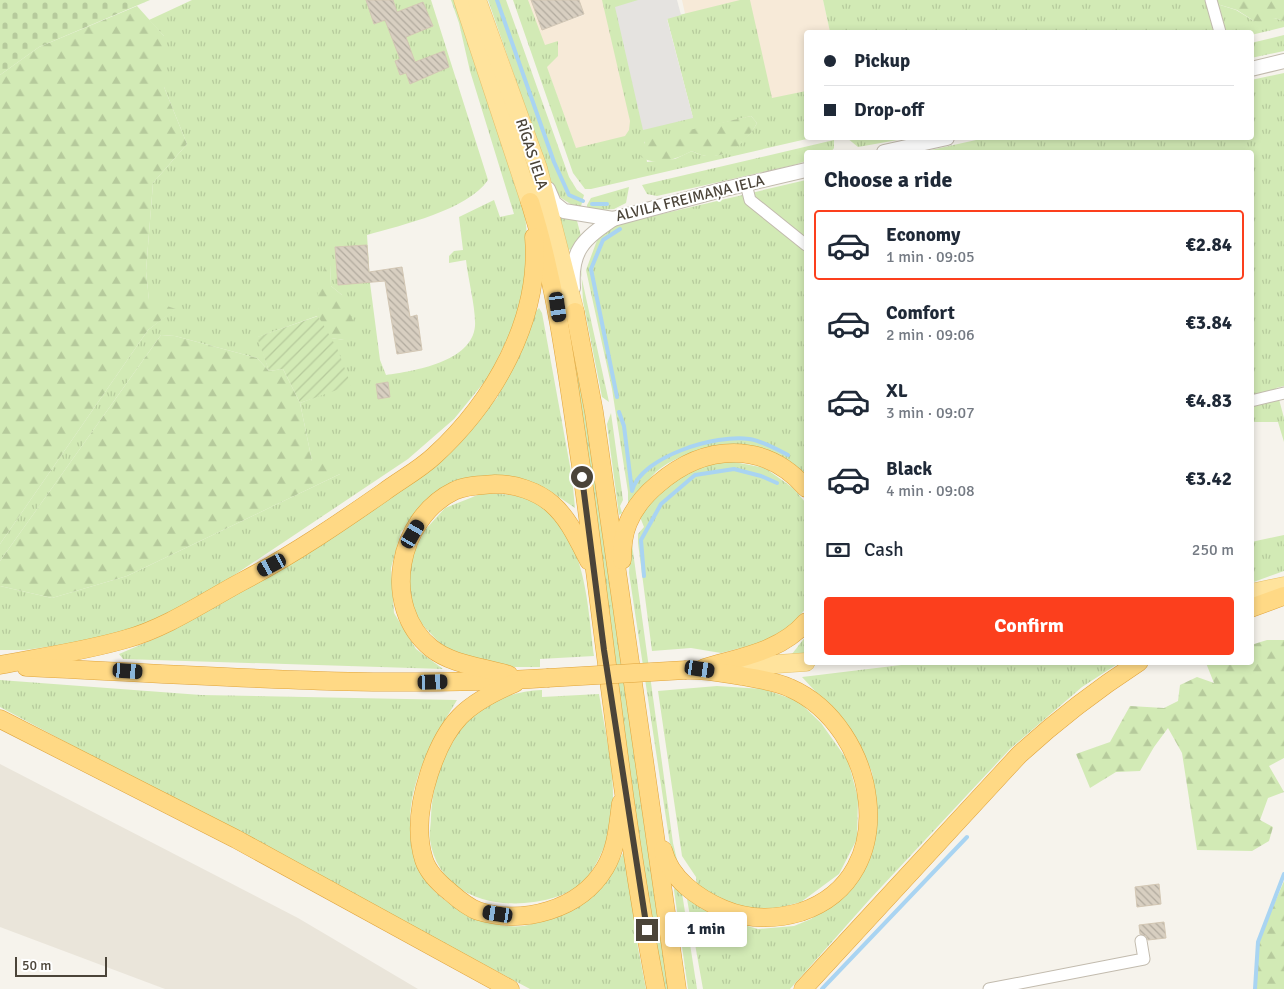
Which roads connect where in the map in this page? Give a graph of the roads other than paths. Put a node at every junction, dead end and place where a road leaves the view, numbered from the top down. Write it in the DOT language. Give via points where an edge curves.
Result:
graph roads {
  1 [pos="463,0"];
  2 [pos="477,0"];
  3 [pos="1211,0"];
  4 [pos="1219,30"];
  5 [pos="1284,61"];
  6 [pos="1254,68"];
  7 [pos="937,140"];
  8 [pos="893,150"];
  9 [pos="538,168"];
  10 [pos="804,170"];
  11 [pos="746,184"];
  12 [pos="530,202"];
  13 [pos="613,219"];
  14 [pos="804,243"];
  15 [pos="575,312"];
  16 [pos="1284,393"];
  17 [pos="1254,400"];
  18 [pos="804,486"];
  19 [pos="595,572"];
  20 [pos="1284,586"];
  21 [pos="1254,592"];
  22 [pos="1284,596"];
  23 [pos="1254,607"];
  24 [pos="804,624"];
  25 [pos="626,643"];
  26 [pos="804,662"];
  27 [pos="0,665"];
  28 [pos="1135,665"];
  29 [pos="693,670"];
  30 [pos="524,679"];
  31 [pos="0,719"];
  32 [pos="642,748"];
  33 [pos="624,782"];
  34 [pos="1141,942"];
  35 [pos="510,989"];
  36 [pos="656,989"];
  37 [pos="677,989"];
  38 [pos="803,989"];
  39 [pos="989,989"];
  1 -- 12 [label="main road, RĪGAS IELA"];
  2 -- 9 [label="main road, RĪGAS IELA"];
  3 -- 4 [label="street"];
  5 -- 6 [label="street"];
  7 -- 8 [label="street"];
  9 -- 13 [label="street, ALVILA FREIMAŅA IELA" via="554,203 564,211"];
  9 -- 15 [label="main road, RĪGAS IELA"];
  10 -- 11 [label="street, ALVILA FREIMAŅA IELA"];
  11 -- 13 [label="street, ALVILA FREIMAŅA IELA"];
  11 -- 14 [label="street" via="750,200"];
  12 -- 19 [label="highway" via="558,307"];
  12 -- 27 [label="highway" via="534,267 529,301 513,349 487,395 464,426 432,458 272,565 159,627 127,639"];
  13 -- 15 [label="street" via="580,245 572,279"];
  15 -- 25 [label="highway" via="594,412"];
  16 -- 17 [label="street"];
  18 -- 25 [label="highway" via="777,464 746,454 713,454 671,472 638,506 628,522 623,540"];
  19 -- 30 [label="highway" via="565,518 542,497 518,487 487,484 455,490 436,503 420,523 406,546 401,568 404,611 417,634 447,659"];
  19 -- 33 [label="highway"];
  20 -- 21 [label="main road"];
  22 -- 23 [label="highway"];
  24 -- 29 [label="highway" via="777,645"];
  25 -- 32 [label="highway"];
  26 -- 29 [label="main road"];
  27 -- 30 [label="highway" via="252,679 415,682"];
  28 -- 38 [label="highway" via="1080,703 1019,755"];
  29 -- 30 [label="highway, bridge"];
  29 -- 32 [label="highway" via="766,680 791,688 815,703 839,729 860,766 869,813 865,846 849,877 822,902 807,910 772,918 736,914 706,900 682,883 665,857"];
  30 -- 33 [label="highway" via="487,694 468,707 457,717 434,758 422,794 419,828 425,861 441,884 478,910 504,915 538,914 573,899 605,868 616,842"];
  31 -- 35 [label="highway" via="236,839"];
  32 -- 37 [label="highway"];
  33 -- 36 [label="highway"];
  34 -- 39 [label="street" via="1144,959"];
}
